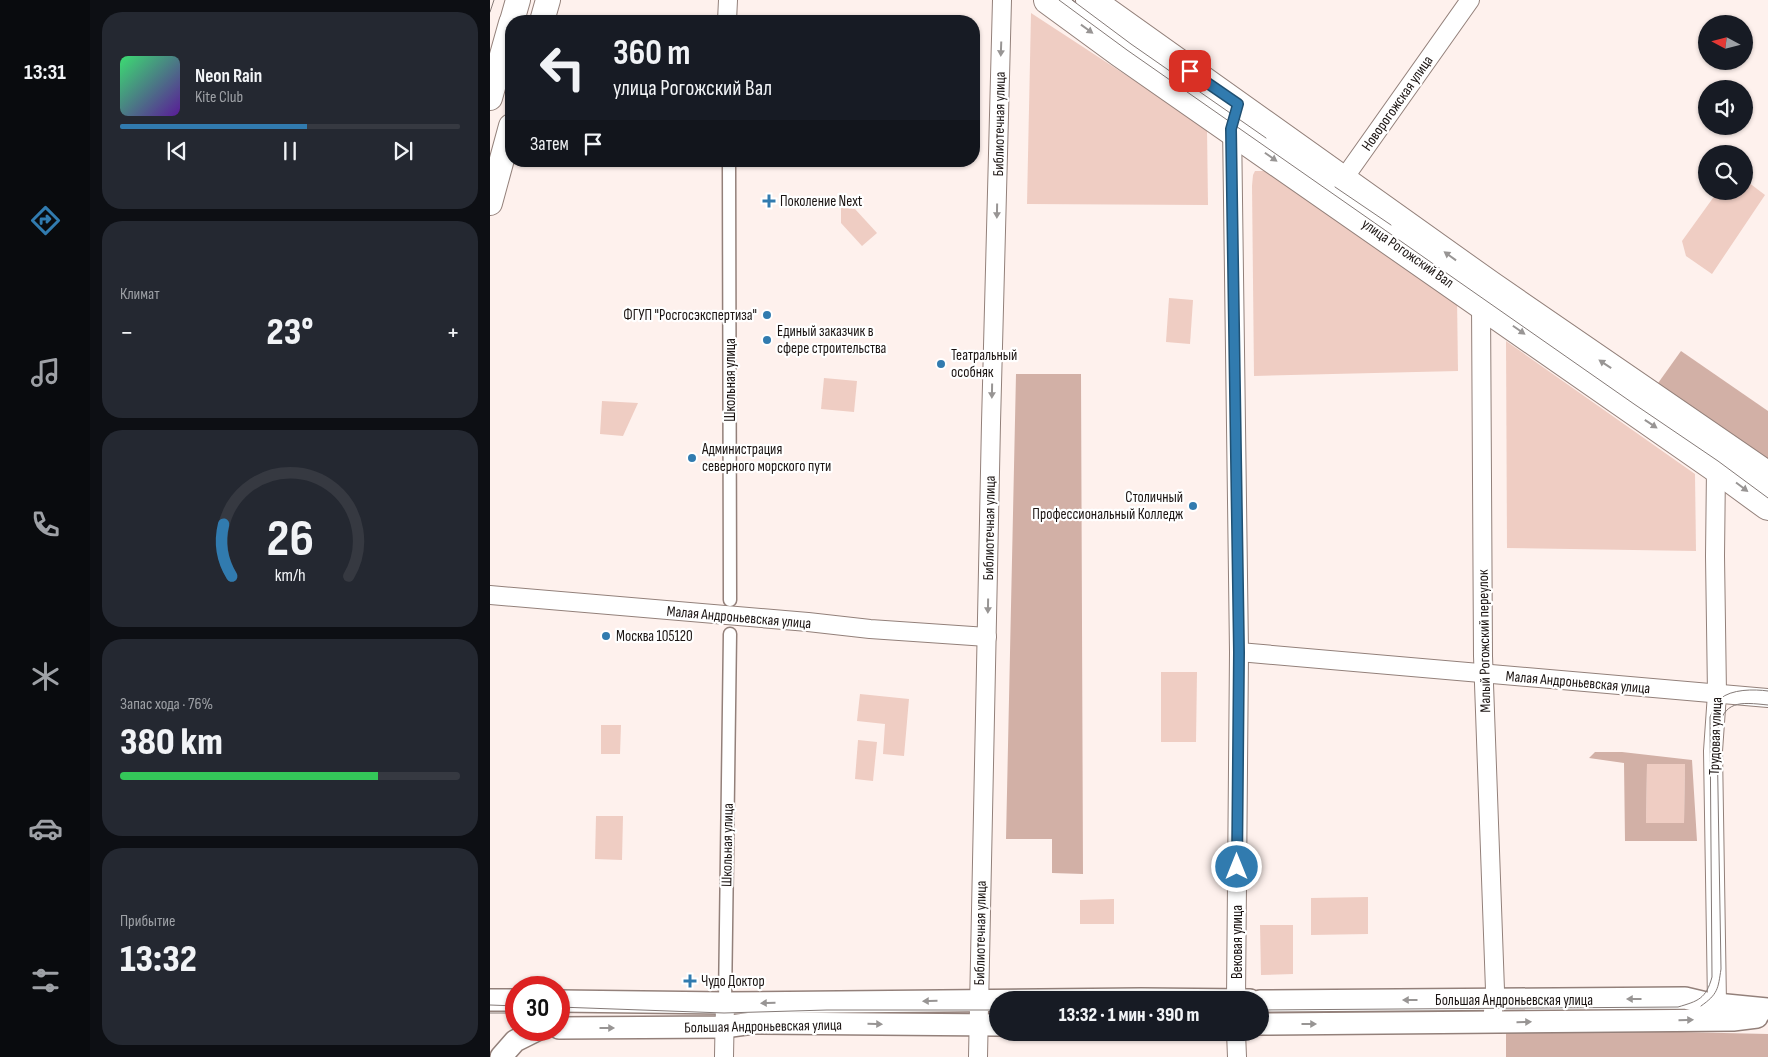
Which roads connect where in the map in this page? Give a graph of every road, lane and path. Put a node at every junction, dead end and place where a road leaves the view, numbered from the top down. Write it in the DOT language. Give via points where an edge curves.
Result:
graph roads {
  1 [pos="518,0"];
  2 [pos="548,0"];
  3 [pos="728,0"];
  4 [pos="1002,0"];
  5 [pos="1048,0"];
  6 [pos="1090,0"];
  7 [pos="1470,0"];
  8 [pos="513,15"];
  9 [pos="544,15"];
  10 [pos="727,15"];
  11 [pos="505,44"];
  12 [pos="490,98"];
  13 [pos="1234,116"];
  14 [pos="505,148"];
  15 [pos="729,167"];
  16 [pos="1342,181"];
  17 [pos="1312,186"];
  18 [pos="490,203"];
  19 [pos="1485,294"];
  20 [pos="1722,458"];
  21 [pos="1768,476"];
  22 [pos="1768,506"];
  23 [pos="490,595"];
  24 [pos="730,600"];
  25 [pos="730,634"];
  26 [pos="988,637"];
  27 [pos="1239,652"];
  28 [pos="1484,674"];
  29 [pos="1717,694"];
  30 [pos="1768,698"];
  31 [pos="1241,991"];
  32 [pos="490,1000"];
  33 [pos="505,1000"];
  34 [pos="979,1000"];
  35 [pos="989,1000"];
  36 [pos="1493,1000"];
  37 [pos="570,1001"];
  38 [pos="1269,1001"];
  39 [pos="725,1003"];
  40 [pos="1717,1003"];
  41 [pos="1768,1009"];
  42 [pos="1768,1016"];
  43 [pos="1493,1022"];
  44 [pos="1269,1024"];
  45 [pos="988,1025"];
  46 [pos="724,1027"];
  47 [pos="570,1028"];
  48 [pos="515,1041"];
  49 [pos="1236,1041"];
  50 [pos="501,1057"];
  51 [pos="724,1057"];
  52 [pos="978,1057"];
  53 [pos="1237,1057"];
  1 -- 8 [label="main road"];
  2 -- 9 [label="main road"];
  3 -- 10 [label="street"];
  4 -- 26 [label="street, Библиотечная улица, one-way"];
  5 -- 13 [label="main road, улица Рогожский Вал, one-way" via="1119,52"];
  6 -- 13 [label="main road, улица Рогожский Вал"];
  7 -- 16 [label="street, Новорогожская улица"];
  11 -- 12 [label="main road"];
  13 -- 16 [label="main road, улица Рогожский Вал"];
  13 -- 17 [label="main road, улица Рогожский Вал, one-way"];
  13 -- 27 [label="street, Вековая улица"];
  14 -- 18 [label="main road"];
  15 -- 24 [label="street, Школьная улица"];
  16 -- 17 [label="street" via="1325,188"];
  19 -- 16 [label="main road, улица Рогожский Вал, one-way"];
  17 -- 19 [label="main road, улица Рогожский Вал"];
  19 -- 20 [label="main road, улица Рогожский Вал"];
  19 -- 28 [label="street, Малый Рогожский переулок"];
  20 -- 21 [label="main road, улица Рогожский Вал"];
  20 -- 22 [label="main road, улица Рогожский Вал, one-way"];
  20 -- 29 [label="street, Трудовая улица" via="1715,556"];
  23 -- 26 [label="street, Малая Андроньевская улица"];
  25 -- 39 [label="street, Школьная улица"];
  26 -- 34 [label="street, Библиотечная улица"];
  27 -- 28 [label="street, Малая Андроньевская улица"];
  27 -- 31 [label="street, Вековая улица"];
  28 -- 29 [label="street, Малая Андроньевская улица"];
  28 -- 36 [label="street, Малый Рогожский переулок"];
  29 -- 30 [label="street, Малая Андроньевская улица"];
  29 -- 40 [label="street, Трудовая улица" via="1713,751"];
  32 -- 33 [label="street"];
  34 -- 35 [label="street, Большая Андроньевская улица"];
  34 -- 39 [label="street, Большая Андроньевская улица, one-way"];
  34 -- 45 [label="street, Библиотечная улица"];
  36 -- 38 [label="street, Большая Андроньевская улица, one-way"];
  40 -- 36 [label="street, Большая Андроньевская улица, one-way" via="1685,998"];
  36 -- 43 [label="street, Малый Рогожский переулок"];
  37 -- 39 [label="street, Большая Андроньевская улица"];
  39 -- 46 [label="street, Школьная улица"];
  40 -- 41 [label="street, Большая Андроньевская улица"];
  43 -- 42 [label="street, Большая Андроньевская улица, one-way" via="1733,1020"];
  44 -- 43 [label="street, Большая Андроньевская улица, one-way"];
  46 -- 45 [label="street, Большая Андроньевская улица, one-way" via="753,1023"];
  45 -- 52 [label="street, Библиотечная улица"];
  47 -- 46 [label="street, Большая Андроньевская улица, one-way"];
  46 -- 51 [label="street, Школьная улица"];
  48 -- 50 [label="street"];
  49 -- 53 [label="street"];
}
